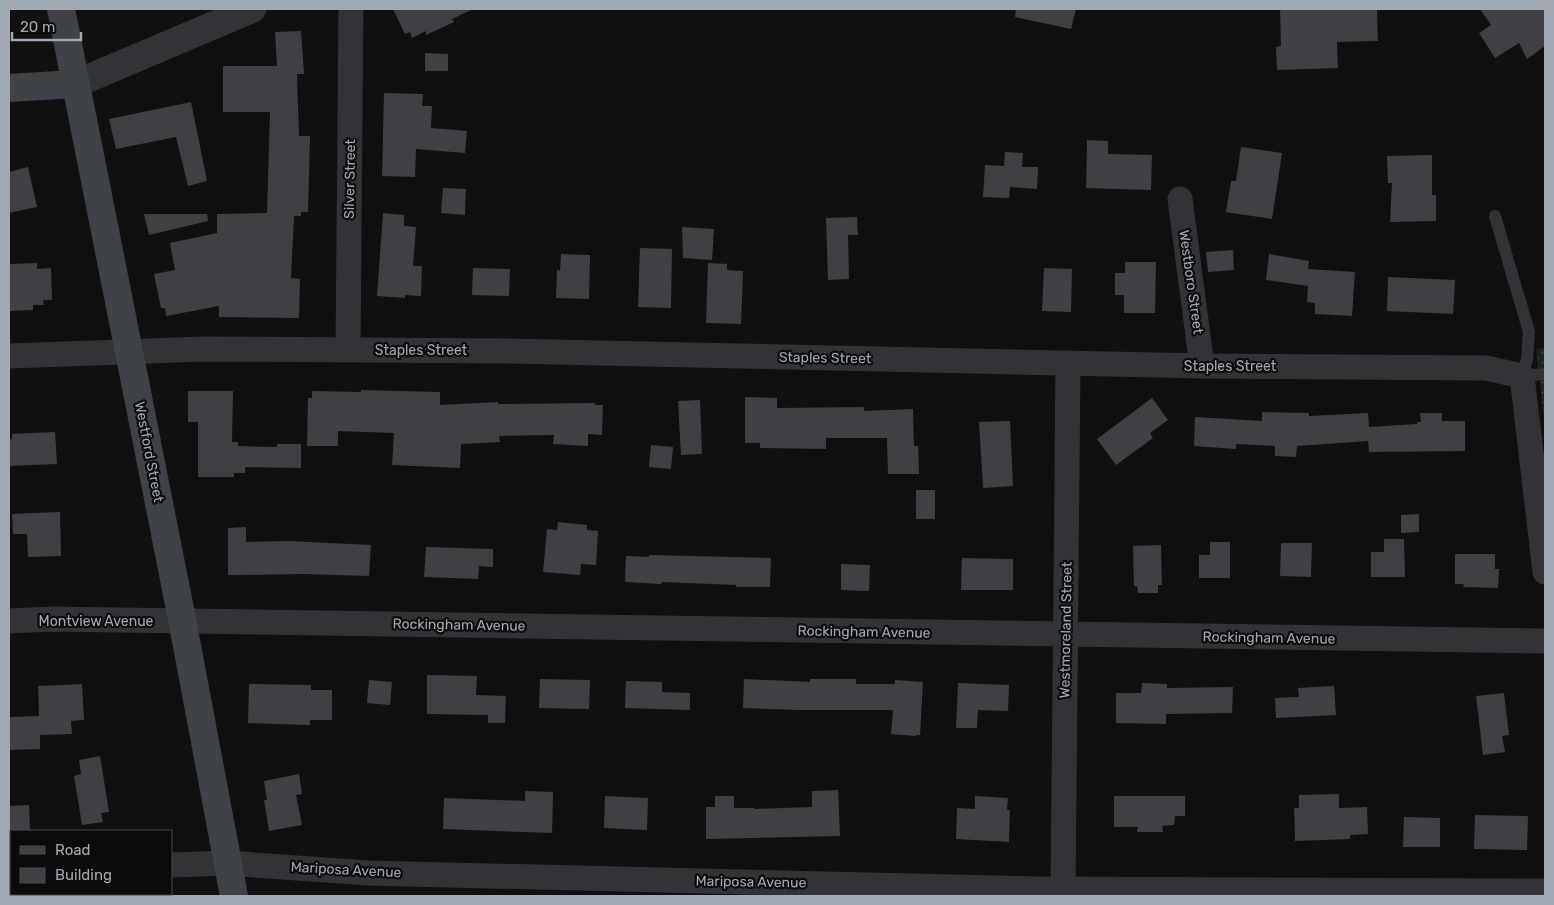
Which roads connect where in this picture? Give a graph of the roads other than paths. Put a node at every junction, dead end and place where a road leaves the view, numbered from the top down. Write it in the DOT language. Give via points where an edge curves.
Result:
graph roads {
  1 [pos="61,9"];
  2 [pos="252,9"];
  3 [pos="352,9"];
  4 [pos="75,84"];
  5 [pos="9,88"];
  6 [pos="1180,198"];
  7 [pos="1495,216"];
  8 [pos="348,350"];
  9 [pos="128,352"];
  10 [pos="9,356"];
  11 [pos="1068,363"];
  12 [pos="1202,366"];
  13 [pos="1534,375"];
  14 [pos="1545,572"];
  15 [pos="9,621"];
  16 [pos="182,621"];
  17 [pos="1066,635"];
  18 [pos="1545,642"];
  19 [pos="227,863"];
  20 [pos="172,865"];
  21 [pos="1545,891"];
  22 [pos="1063,893"];
  23 [pos="234,896"];
  1 -- 4 [label="main road, Westford Street"];
  2 -- 4 [label="street"];
  3 -- 8 [label="street, Silver Street"];
  4 -- 5 [label="main road"];
  4 -- 9 [label="main road, Westford Street"];
  6 -- 12 [label="street, Westboro Street"];
  7 -- 13 [label="lane" via="1529,332 1527,359"];
  8 -- 9 [label="street, Staples Street"];
  8 -- 11 [label="street, Staples Street"];
  9 -- 10 [label="street, Staples Street"];
  9 -- 16 [label="main road, Westford Street"];
  11 -- 12 [label="street, Staples Street"];
  11 -- 17 [label="street, Westmoreland Street"];
  12 -- 13 [label="street, Staples Street" via="1486,368"];
  13 -- 14 [label="street"];
  15 -- 16 [label="street, Montview Avenue"];
  16 -- 17 [label="street, Rockingham Avenue"];
  16 -- 19 [label="main road, Westford Street"];
  17 -- 18 [label="street, Rockingham Avenue"];
  17 -- 22 [label="street, Westmoreland Street"];
  19 -- 20 [label="street, Mariposa Avenue"];
  19 -- 22 [label="street, Mariposa Avenue" via="368,873"];
  19 -- 23 [label="main road, Westford Street"];
  21 -- 22 [label="street, Mariposa Avenue"];
}
